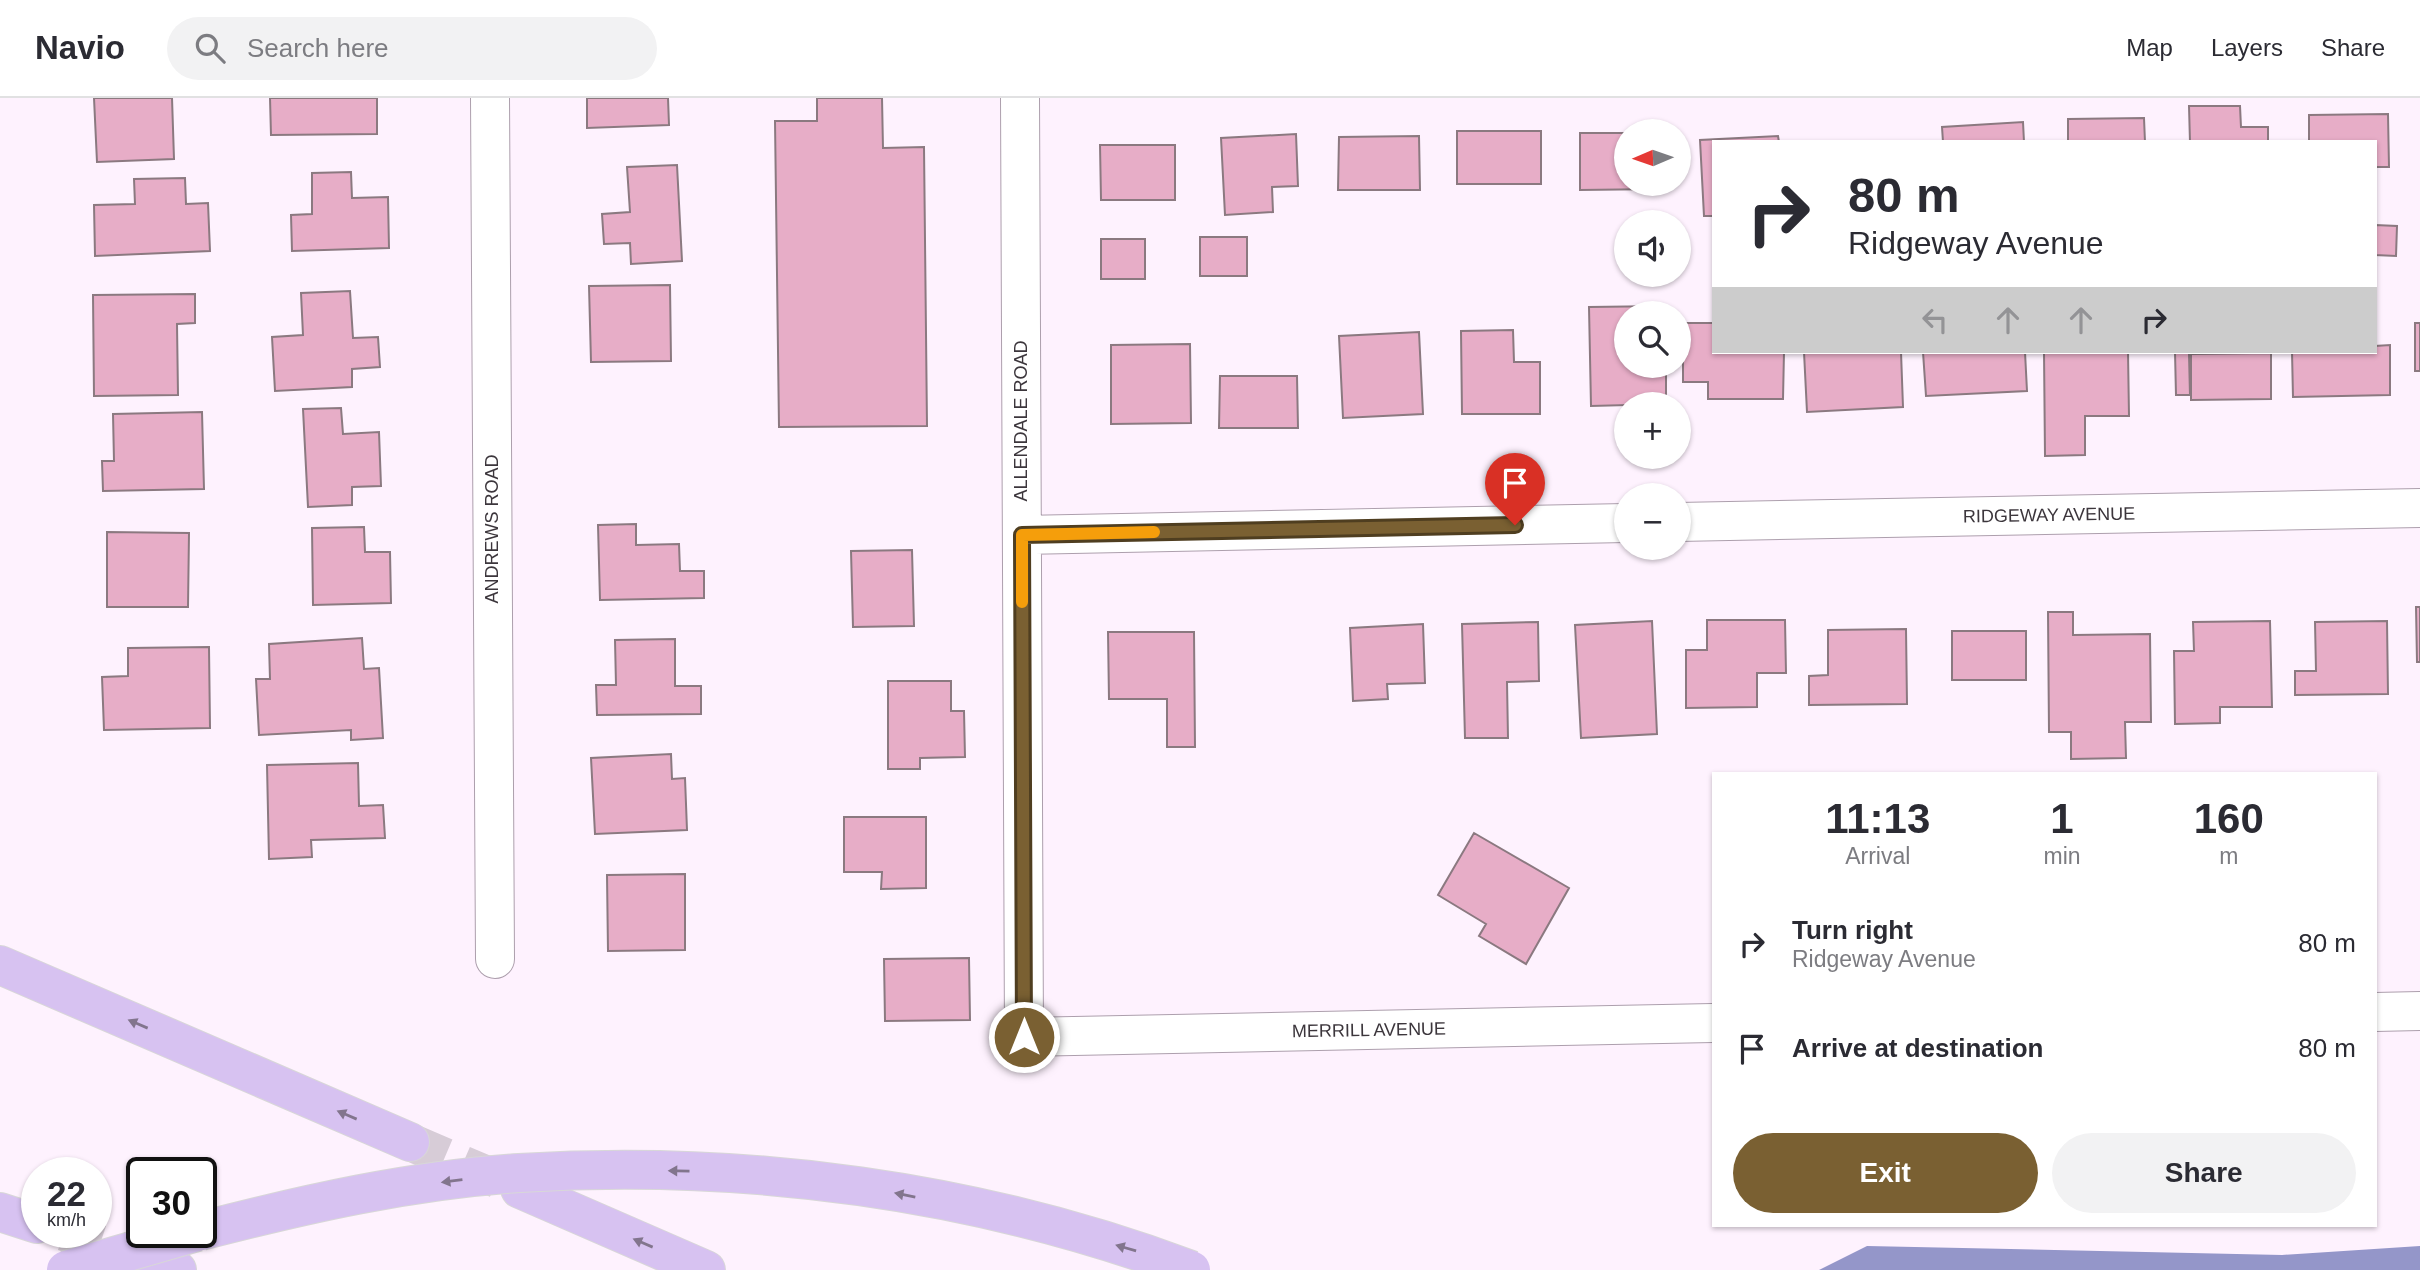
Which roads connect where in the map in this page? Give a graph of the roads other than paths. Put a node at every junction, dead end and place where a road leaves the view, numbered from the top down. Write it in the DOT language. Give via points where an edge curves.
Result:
graph roads {
  1 [pos="490,98"];
  2 [pos="1020,98"];
  3 [pos="2420,508"];
  4 [pos="1691,522"];
  5 [pos="1614,523"];
  6 [pos="1022,535"];
  7 [pos="495,959"];
  8 [pos="0,965"];
  9 [pos="2377,1012"];
  10 [pos="2420,1012"];
  11 [pos="1712,1023"];
  12 [pos="1024,1037"];
  13 [pos="410,1142"];
  14 [pos="520,1189"];
  15 [pos="0,1212"];
  16 [pos="21,1219"];
  17 [pos="217,1227"];
  18 [pos="141,1248"];
  19 [pos="66,1270"];
  20 [pos="706,1270"];
  21 [pos="1191,1270"];
  1 -- 7 [label="street, ANDREWS ROAD"];
  2 -- 6 [label="street, ALLENDALE ROAD"];
  3 -- 4 [label="street, RIDGEWAY AVENUE"];
  5 -- 6 [label="street"];
  6 -- 12 [label="street, ALLENDALE ROAD"];
  13 -- 8 [label="highway, one-way"];
  9 -- 10 [label="street"];
  11 -- 12 [label="street, MERRILL AVENUE"];
  20 -- 14 [label="highway, one-way"];
  15 -- 16 [label="highway"];
  21 -- 17 [label="highway, one-way, bridge" via="1049,1225 963,1206 783,1176 698,1171 517,1173 336,1198"];
  18 -- 19 [label="highway, bridge"];
}
